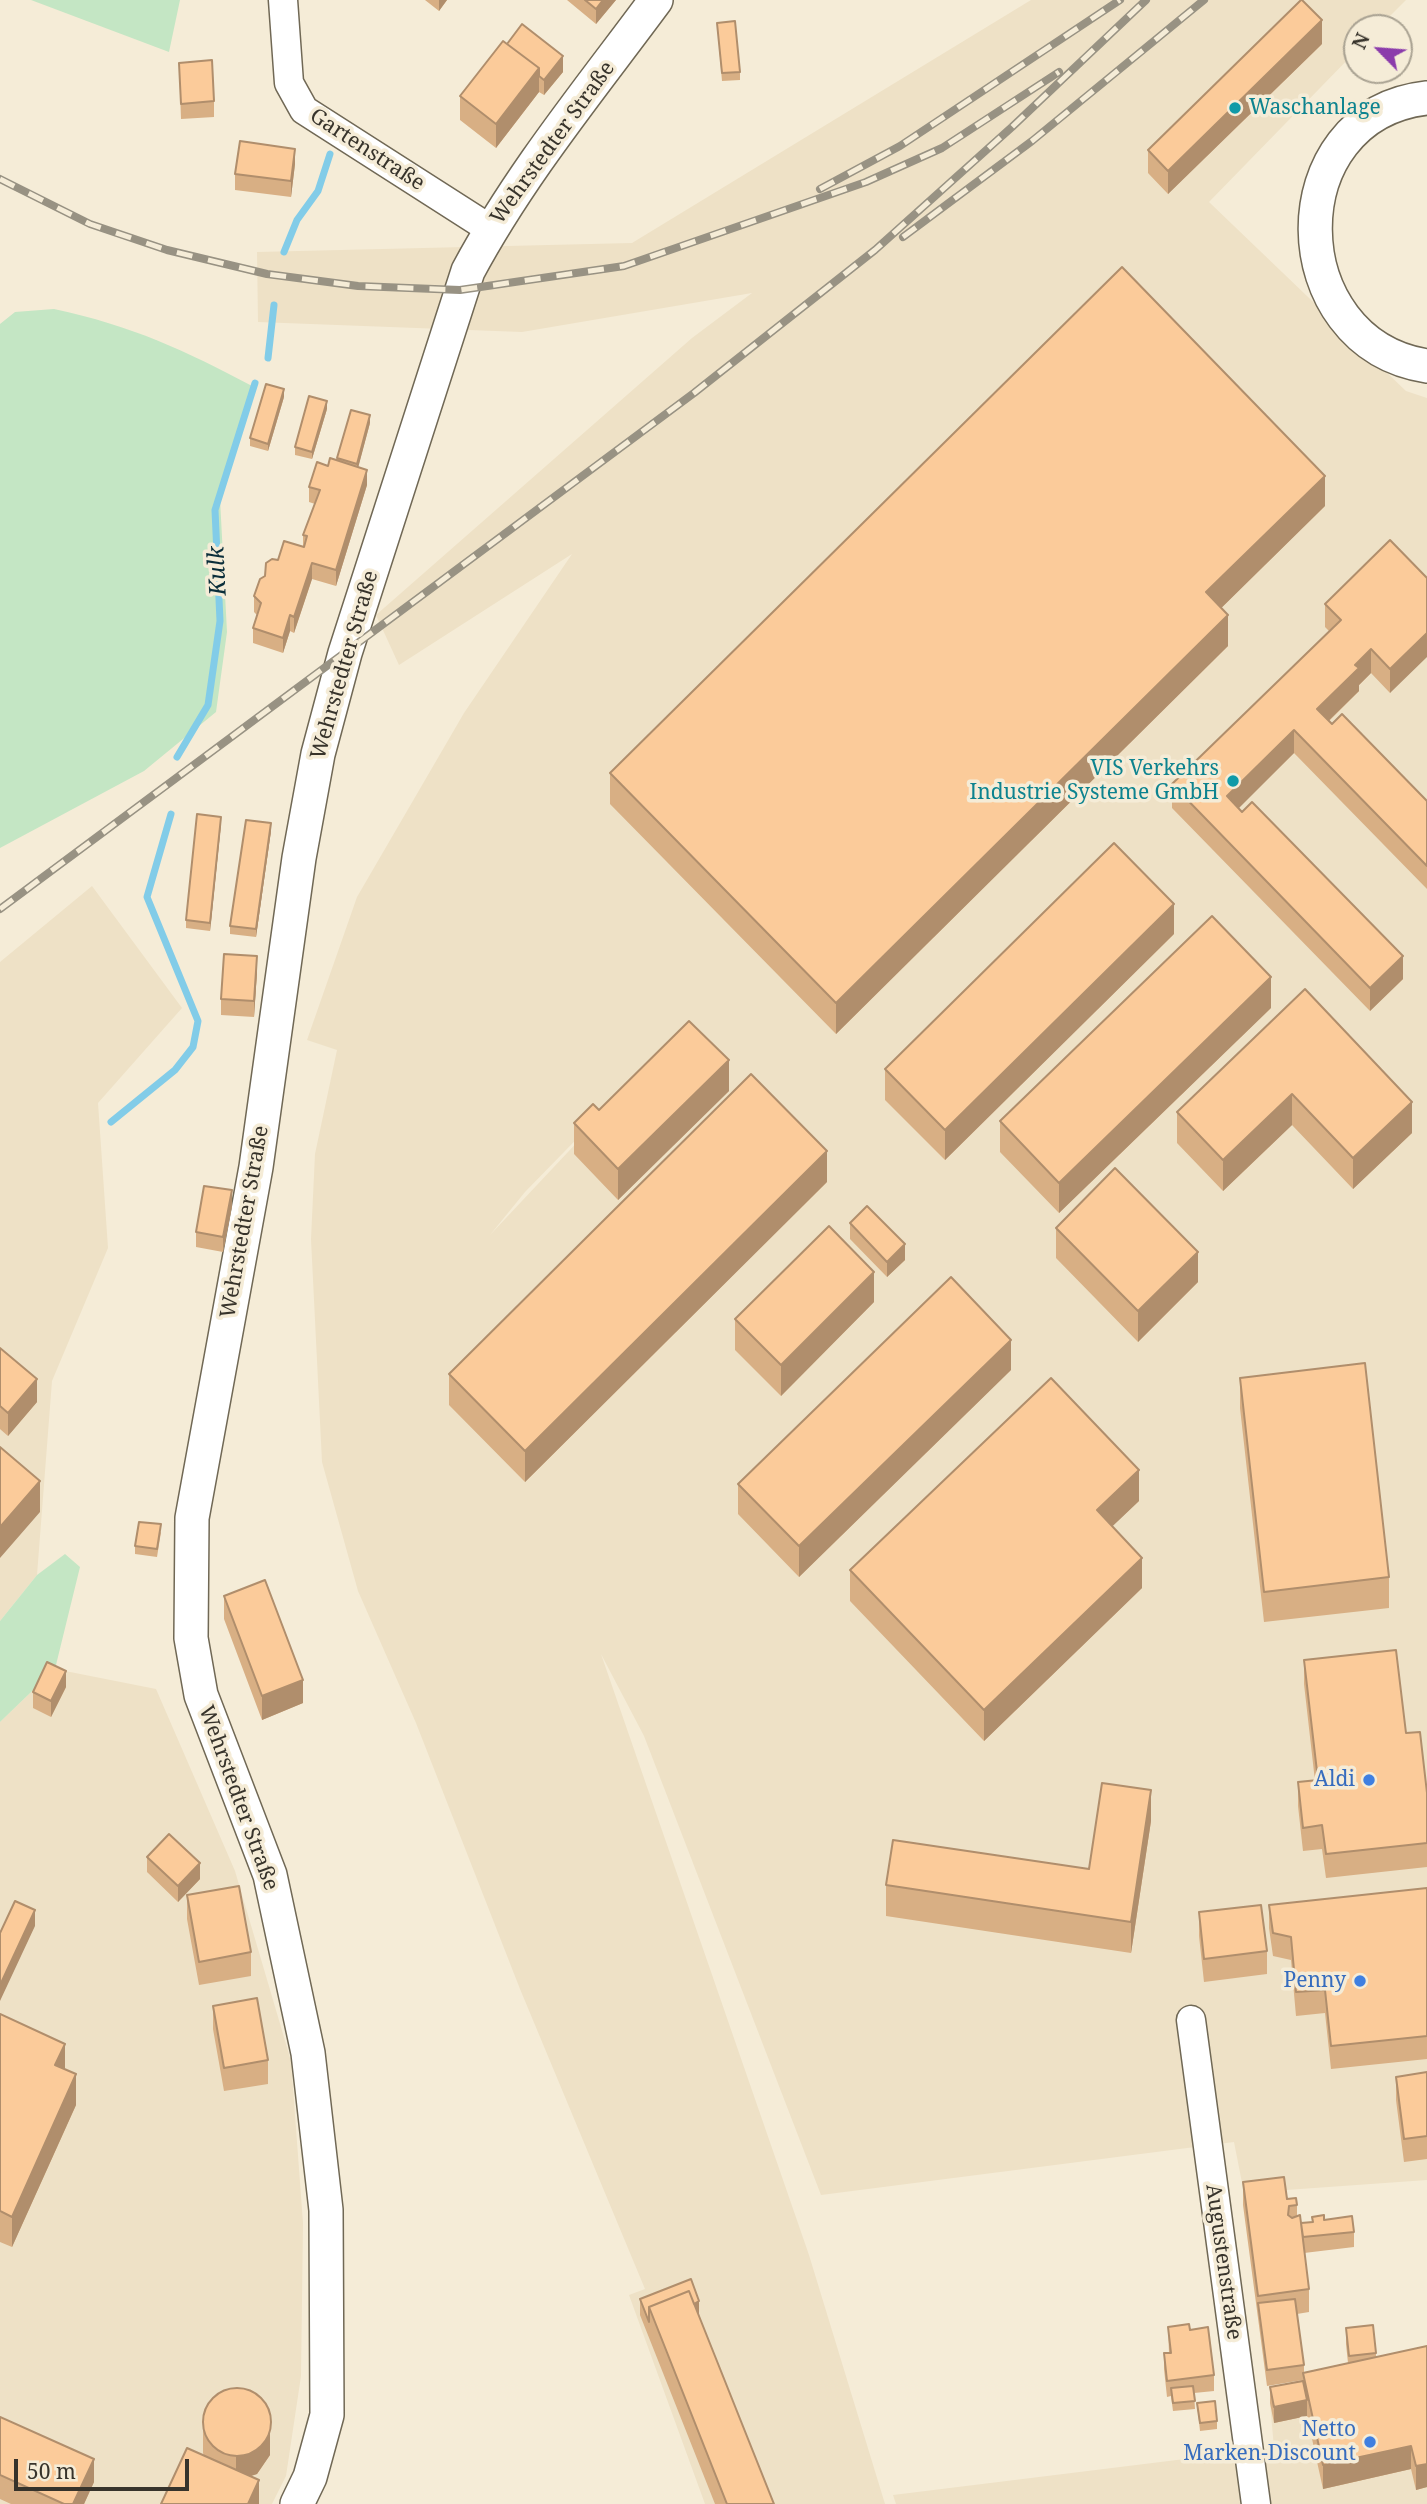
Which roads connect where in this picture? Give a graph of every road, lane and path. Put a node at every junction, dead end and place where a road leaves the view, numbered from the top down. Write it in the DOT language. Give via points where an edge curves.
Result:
graph roads {
  1 [pos="284,0"];
  2 [pos="656,0"];
  3 [pos="1427,98"];
  4 [pos="490,229"];
  5 [pos="1427,366"];
  6 [pos="1191,2020"];
  7 [pos="297,2504"];
  8 [pos="1256,2504"];
  1 -- 4 [label="street, Gartenstraße" via="289,83 304,110"];
  2 -- 4 [label="street, Wehrstedter Straße"];
  3 -- 5 [label="street" via="1380,112 1348,139 1322,184 1314,237 1322,278 1353,327 1383,351"];
  4 -- 7 [label="street, Wehrstedter Straße" via="460,290 345,653 318,754 256,1167 192,1518 191,1638 201,1695 270,1875 308,2053 326,2210 327,2414 310,2477"];
  6 -- 8 [label="street, Augustenstraße"];
}
